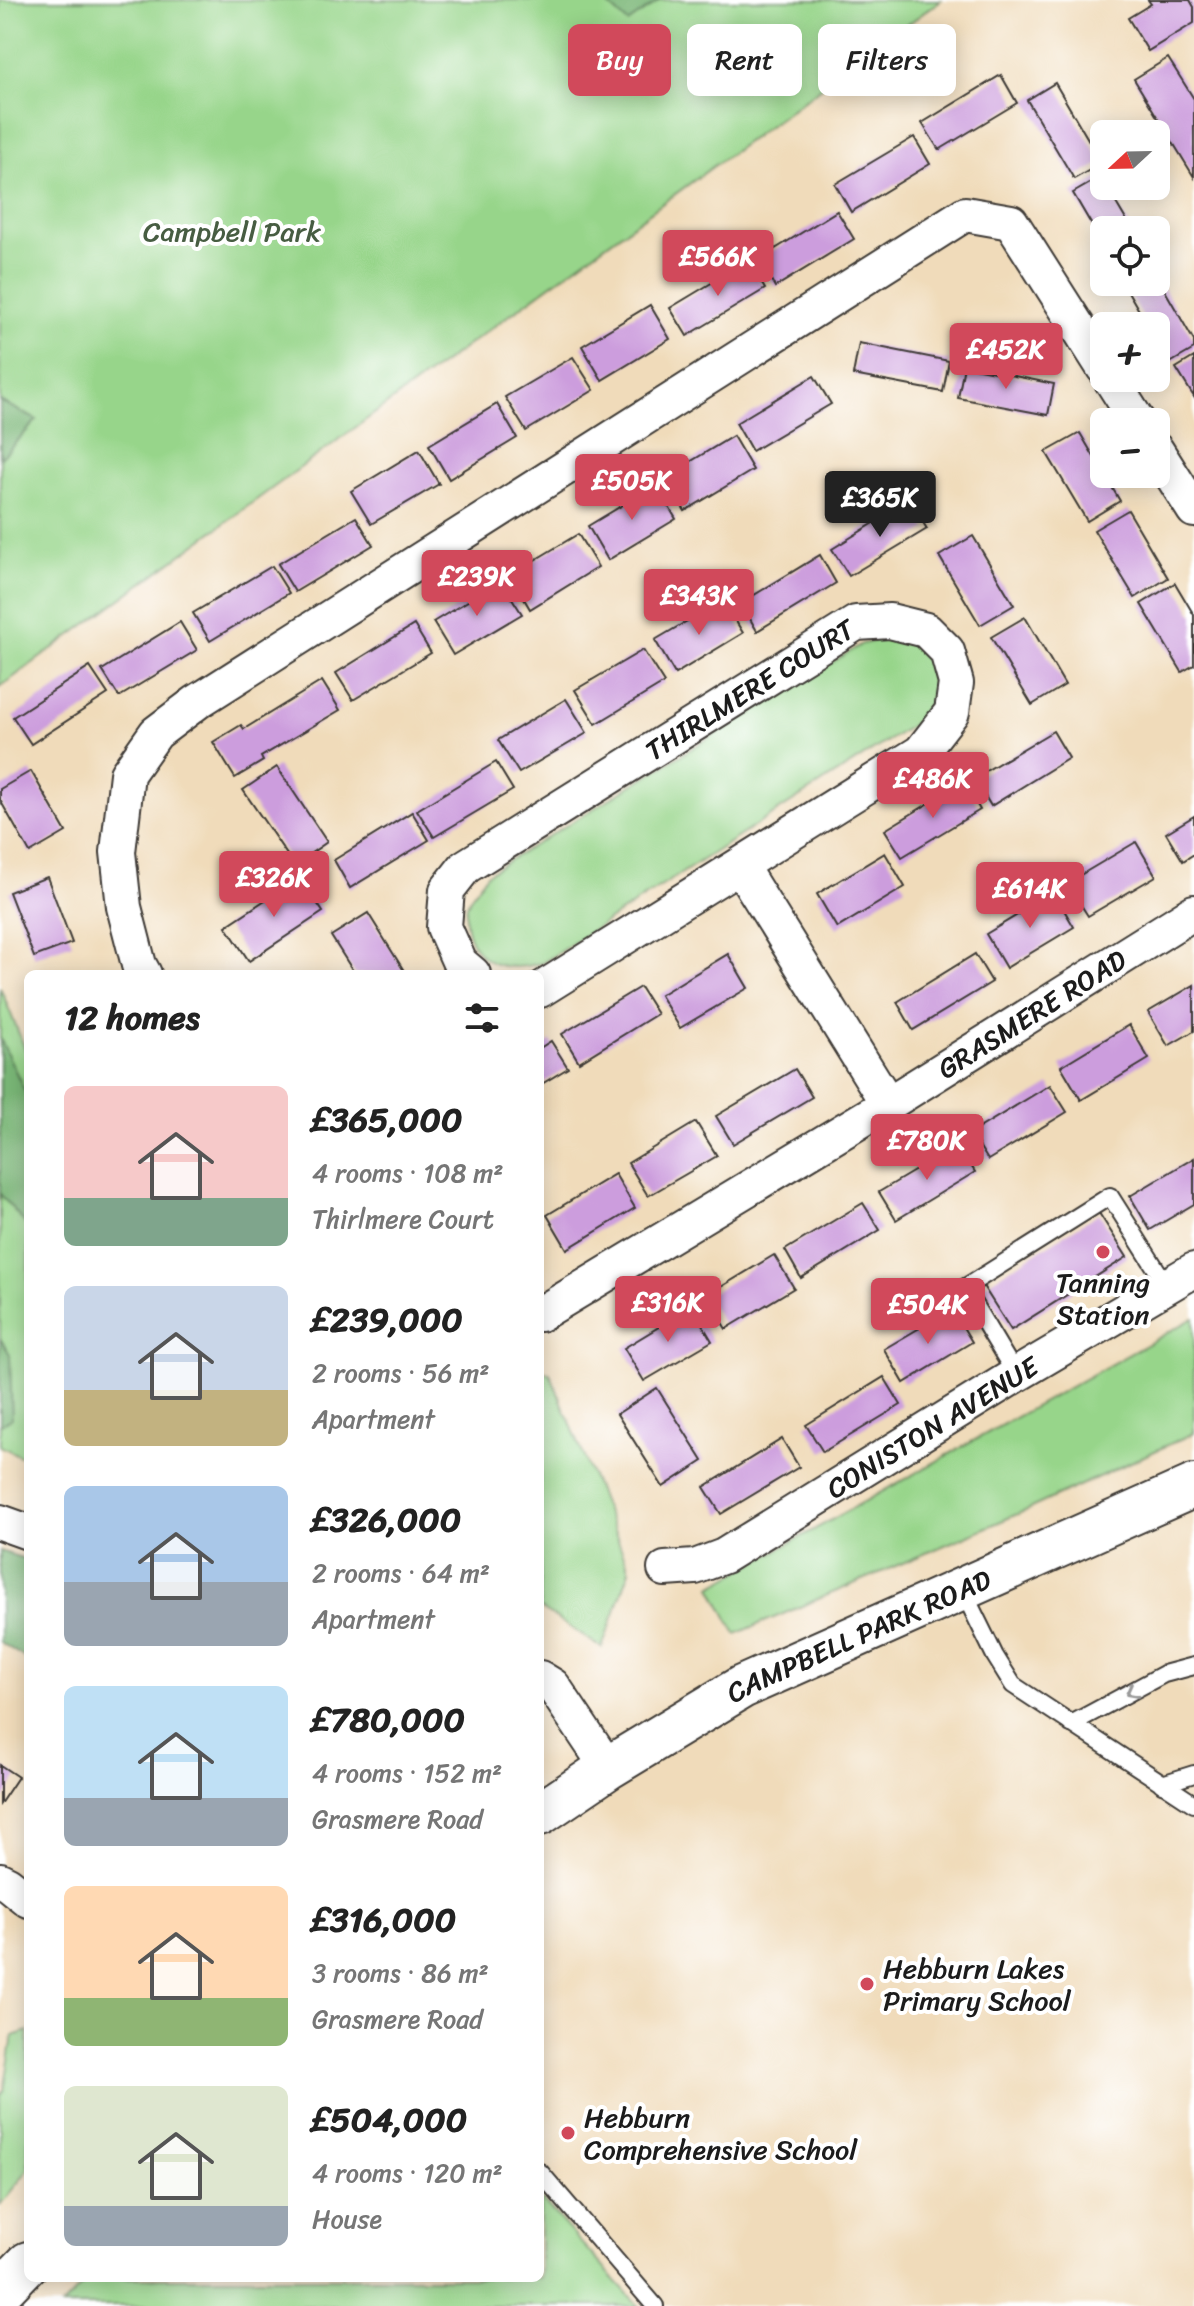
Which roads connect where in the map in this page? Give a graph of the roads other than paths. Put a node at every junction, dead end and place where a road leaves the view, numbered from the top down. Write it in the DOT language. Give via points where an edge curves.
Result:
graph roads {
  1 [pos="1090,346"];
  2 [pos="1170,472"];
  3 [pos="1194,510"];
  4 [pos="740,866"];
  5 [pos="1194,912"];
  6 [pos="142,970"];
  7 [pos="468,970"];
  8 [pos="544,988"];
  9 [pos="888,1104"];
  10 [pos="1181,1278"];
  11 [pos="544,1312"];
  12 [pos="1016,1375"];
  13 [pos="1194,1486"];
  14 [pos="0,1522"];
  15 [pos="24,1531"];
  16 [pos="665,1569"];
  17 [pos="962,1589"];
  18 [pos="1194,1666"];
  19 [pos="544,1680"];
  20 [pos="1071,1724"];
  21 [pos="608,1768"];
  22 [pos="1194,1774"];
  23 [pos="1162,1784"];
  24 [pos="1194,1804"];
  25 [pos="544,1811"];
  26 [pos="0,1880"];
  27 [pos="24,1897"];
  28 [pos="544,2177"];
  29 [pos="24,2267"];
  30 [pos="0,2292"];
  31 [pos="655,2306"];
  1 -- 6 [label="street" via="1011,222 965,214 197,702 156,733 127,774 118,852 124,907"];
  2 -- 3 [label="street"];
  4 -- 7 [label="street, THIRLMERE COURT" via="921,752 936,735 952,712 956,683 947,651 926,630 890,621 856,623 465,867 447,890 444,927"];
  4 -- 8 [label="street, THIRLMERE COURT"];
  4 -- 9 [label="street"];
  5 -- 9 [label="street, GRASMERE ROAD"];
  9 -- 11 [label="street, GRASMERE ROAD"];
  10 -- 12 [label="street, CONISTON AVENUE"];
  10 -- 12 [label="lane" via="1110,1196 964,1288"];
  12 -- 16 [label="street, CONISTON AVENUE" via="724,1556 695,1567"];
  13 -- 17 [label="street, CAMPBELL PARK ROAD"];
  14 -- 15 [label="street"];
  17 -- 20 [label="lane" via="1013,1685"];
  17 -- 21 [label="street, CAMPBELL PARK ROAD" via="742,1687"];
  18 -- 20 [label="lane, one-way" via="1164,1674"];
  19 -- 21 [label="street"];
  20 -- 23 [label="lane"];
  21 -- 25 [label="street, CAMPBELL PARK ROAD"];
  22 -- 23 [label="lane"];
  23 -- 24 [label="lane"];
  26 -- 27 [label="street"];
  28 -- 31 [label="lane"];
  29 -- 30 [label="street"];
}
